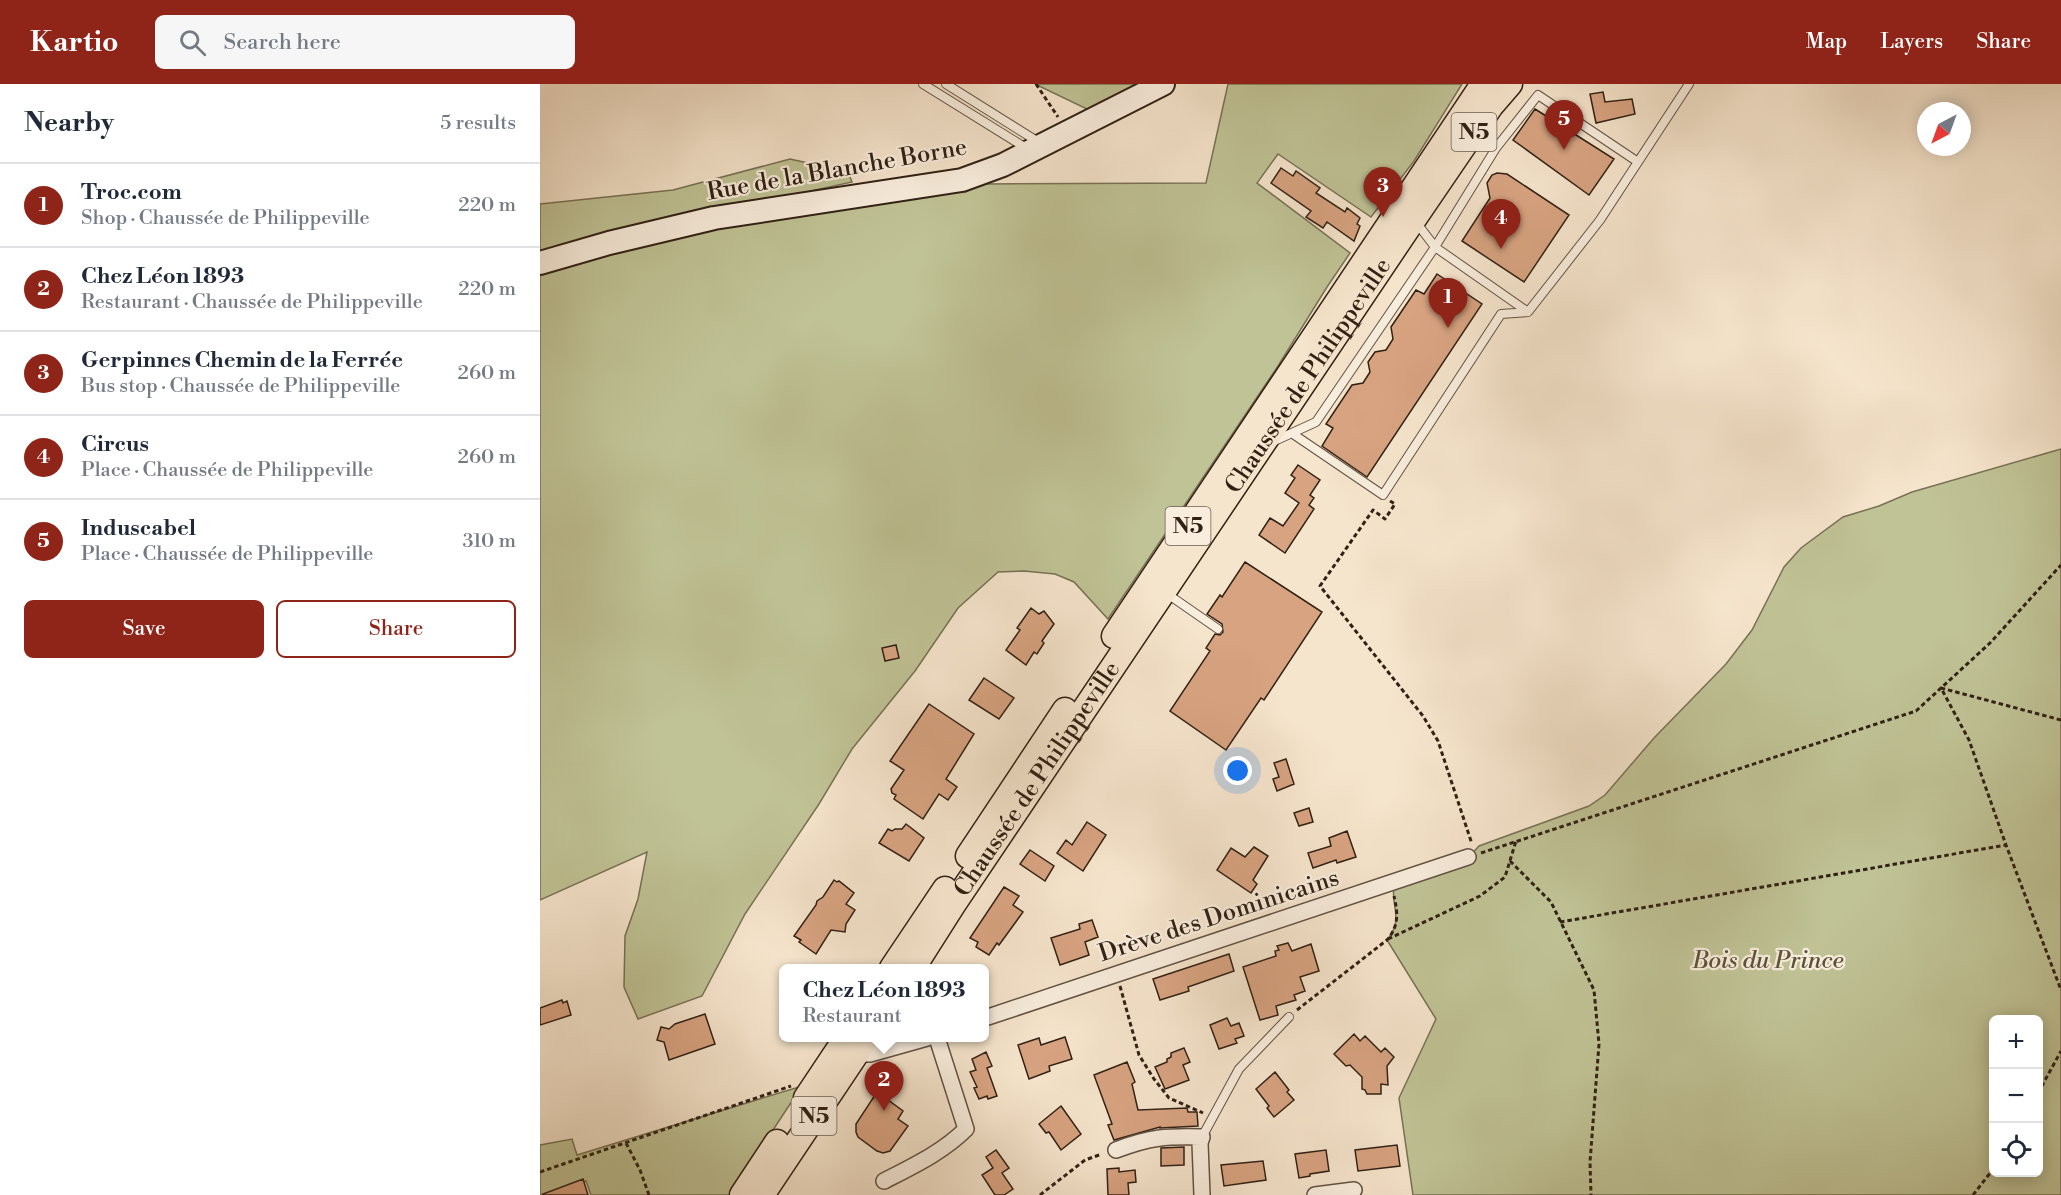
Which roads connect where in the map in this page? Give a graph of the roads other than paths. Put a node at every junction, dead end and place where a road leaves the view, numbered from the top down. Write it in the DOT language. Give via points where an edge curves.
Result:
graph roads {
  1 [pos="923,84"];
  2 [pos="946,84"];
  3 [pos="1163,84"];
  4 [pos="1482,84"];
  5 [pos="1510,84"];
  6 [pos="1689,84"];
  7 [pos="1037,148"];
  8 [pos="1638,162"];
  9 [pos="1414,219"];
  10 [pos="1435,247"];
  11 [pos="540,263"];
  12 [pos="1528,312"];
  13 [pos="1293,434"];
  14 [pos="1263,445"];
  15 [pos="1165,592"];
  16 [pos="1218,629"];
  17 [pos="1468,857"];
  18 [pos="895,964"];
  19 [pos="916,964"];
  20 [pos="989,1016"];
  21 [pos="1289,1017"];
  22 [pos="913,1042"];
  23 [pos="938,1042"];
  24 [pos="856,1043"];
  25 [pos="1202,1137"];
  26 [pos="1116,1150"];
  27 [pos="884,1181"];
  28 [pos="1354,1191"];
  29 [pos="742,1195"];
  30 [pos="762,1195"];
  31 [pos="1202,1195"];
  32 [pos="1315,1195"];
  1 -- 7 [label="lane"];
  2 -- 7 [label="lane"];
  3 -- 7 [label="street, Rue de la Blanche Borne"];
  4 -- 18 [label="main road, Chaussée de Philippeville / N5"];
  5 -- 9 [label="main road, Chaussée de Philippeville / N5"];
  6 -- 8 [label="lane"];
  7 -- 11 [label="street, Rue de la Blanche Borne" via="962,180 714,218"];
  8 -- 10 [label="lane" via="1538,95 1496,148"];
  8 -- 12 [label="lane" via="1600,220"];
  9 -- 10 [label="lane"];
  9 -- 14 [label="main road, Chaussée de Philippeville / N5"];
  10 -- 12 [label="lane"];
  10 -- 13 [label="lane" via="1316,422"];
  12 -- 13 [label="lane" via="1501,314 1383,495"];
  13 -- 14 [label="lane"];
  14 -- 15 [label="main road, Chaussée de Philippeville / N5"];
  15 -- 16 [label="lane"];
  15 -- 19 [label="main road, Chaussée de Philippeville / N5"];
  17 -- 20 [label="street, Drève des Dominicains"];
  21 -- 25 [label="lane" via="1239,1069"];
  22 -- 24 [label="street" via="870,1054"];
  23 -- 27 [label="street" via="966,1128 953,1141"];
  24 -- 29 [label="main road, N5" via="821,1075"];
  24 -- 30 [label="main road, N5"];
  25 -- 26 [label="street" via="1168,1136"];
  25 -- 31 [label="street"];
  28 -- 32 [label="street"];
}
